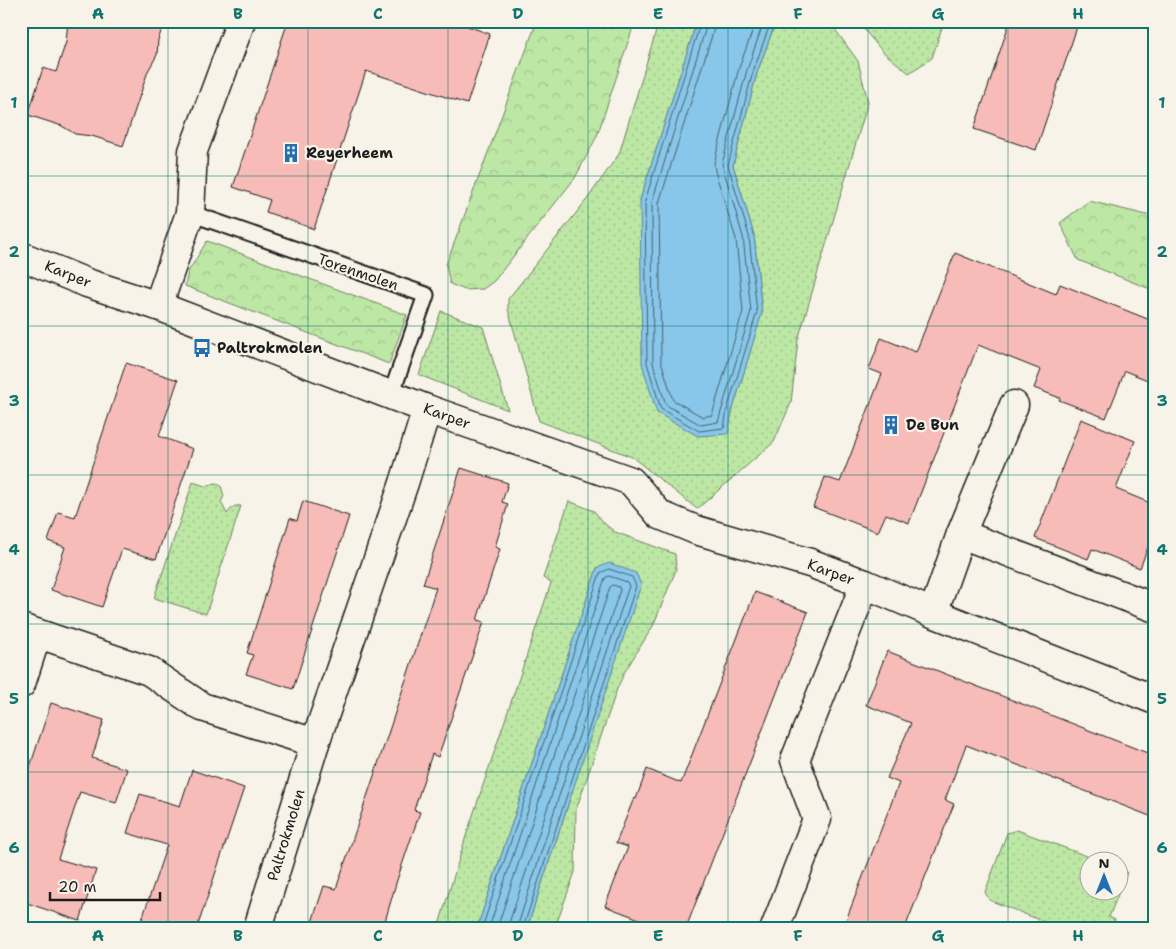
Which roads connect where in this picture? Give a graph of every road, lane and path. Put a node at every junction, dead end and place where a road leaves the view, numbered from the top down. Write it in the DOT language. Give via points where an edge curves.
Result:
graph roads {
  1 [pos="241,21"];
  2 [pos="190,213"];
  3 [pos="21,256"];
  4 [pos="158,306"];
  5 [pos="391,395"];
  6 [pos="1014,405"];
  7 [pos="428,409"];
  8 [pos="961,534"];
  9 [pos="865,584"];
  10 [pos="1155,608"];
  11 [pos="933,614"];
  12 [pos="29,631"];
  13 [pos="21,684"];
  14 [pos="1155,700"];
  15 [pos="315,743"];
  16 [pos="258,928"];
  17 [pos="775,928"];
  1 -- 2 [label="street" via="194,151"];
  2 -- 4 [label="street"];
  2 -- 5 [label="lane, Torenmolen" via="426,296"];
  3 -- 4 [label="street, Karper" via="87,283"];
  4 -- 5 [label="street, Karper"];
  5 -- 7 [label="street, Karper"];
  6 -- 8 [label="street"];
  7 -- 9 [label="street, Karper" via="631,481 660,515 696,530 810,563"];
  7 -- 15 [label="street, Paltrokmolen"];
  8 -- 10 [label="street"];
  8 -- 11 [label="street"];
  9 -- 11 [label="street, Karper"];
  9 -- 17 [label="street, Karper" via="795,760 817,819"];
  11 -- 14 [label="street, Karper"];
  12 -- 13 [label="street"];
  12 -- 15 [label="street" via="149,672 202,707"];
  15 -- 16 [label="street, Paltrokmolen"];
}
